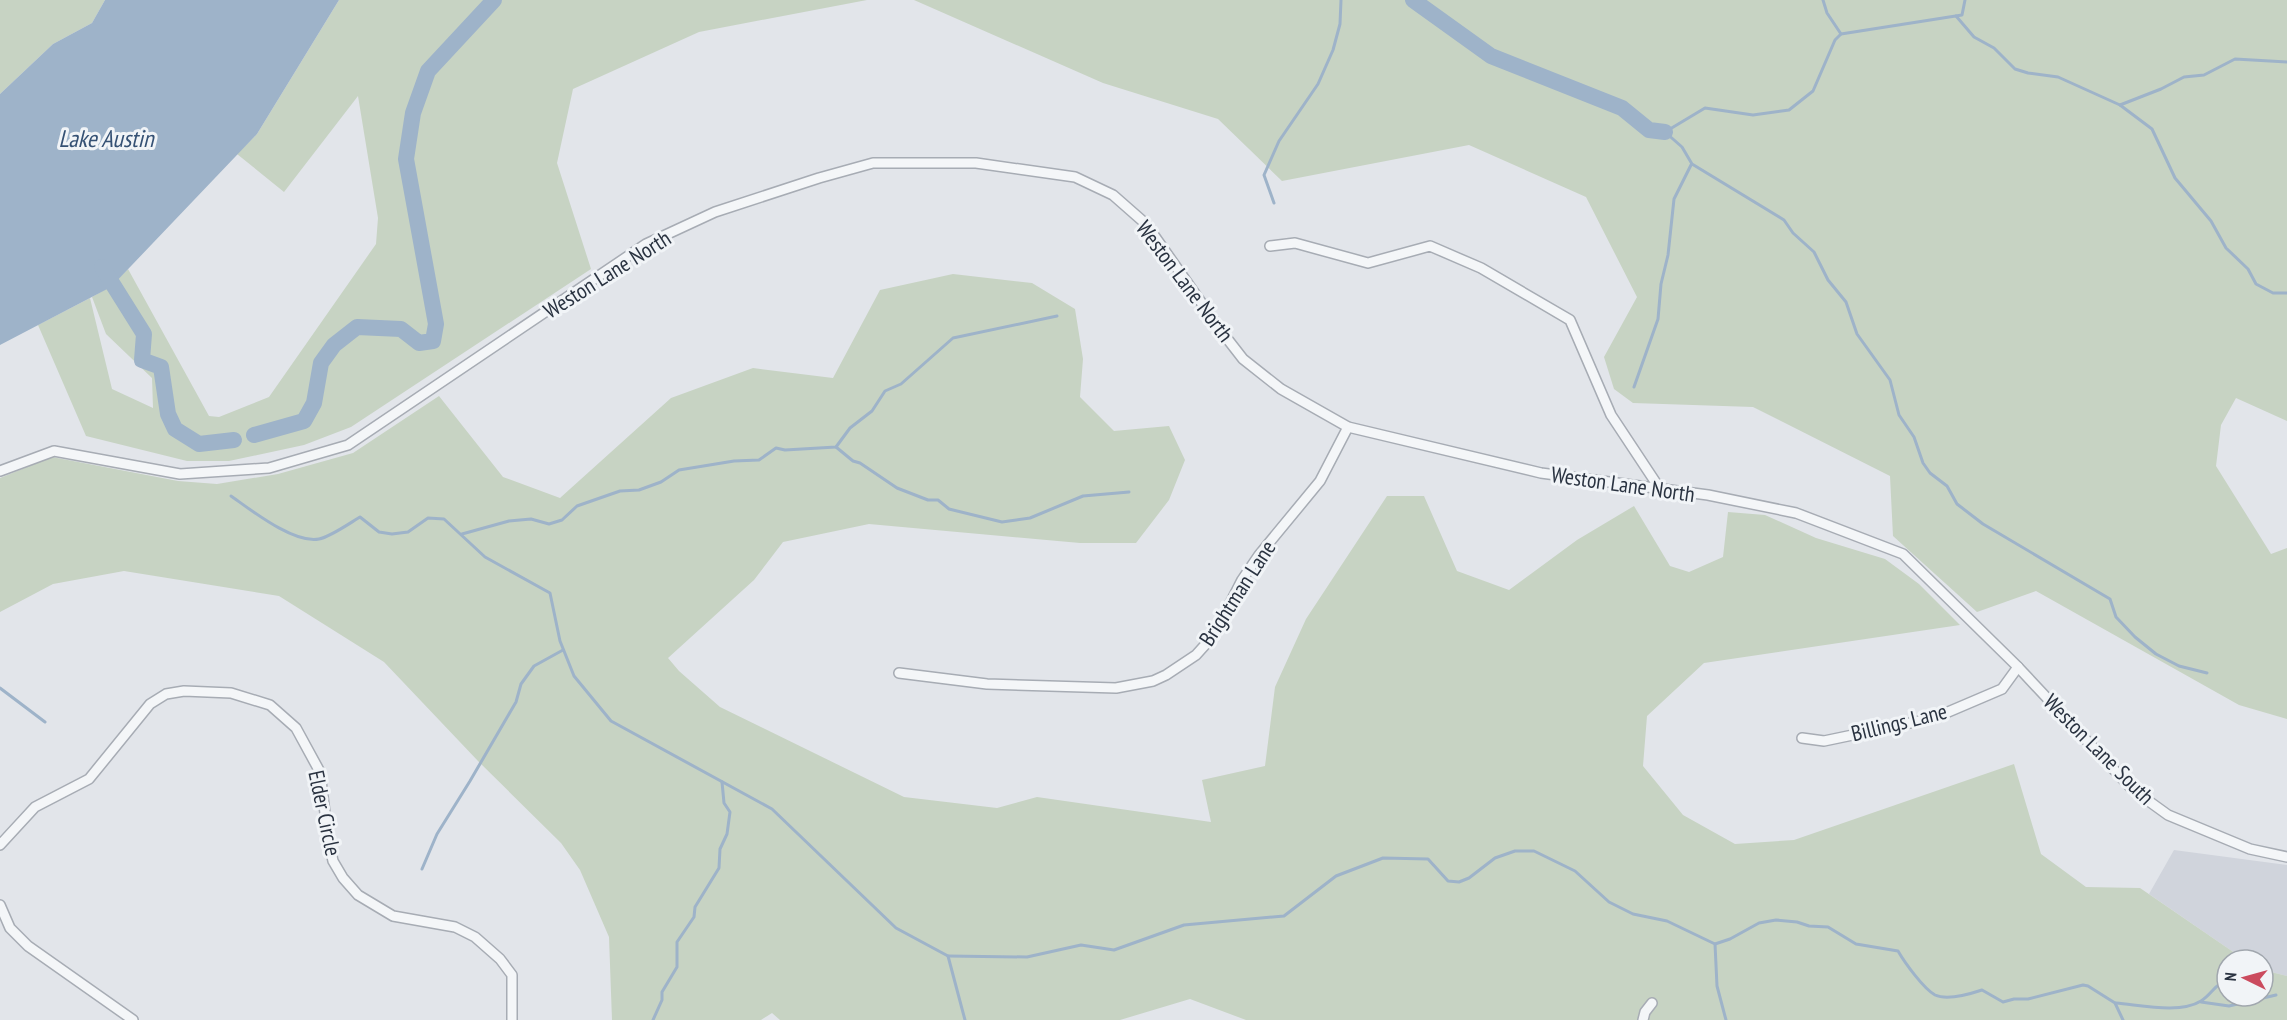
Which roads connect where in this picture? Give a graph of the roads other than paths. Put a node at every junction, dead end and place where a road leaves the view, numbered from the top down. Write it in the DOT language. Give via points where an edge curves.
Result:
graph roads {
  1 [pos="1270,246"];
  2 [pos="1348,427"];
  3 [pos="0,471"];
  4 [pos="1660,489"];
  5 [pos="2018,667"];
  6 [pos="899,673"];
  7 [pos="1802,738"];
  8 [pos="0,845"];
  9 [pos="2287,857"];
  10 [pos="0,905"];
  11 [pos="1652,1003"];
  12 [pos="133,1020"];
  13 [pos="512,1020"];
  14 [pos="1643,1020"];
  1 -- 4 [label="street" via="1295,243 1368,263 1431,246 1481,268 1570,320 1611,415"];
  2 -- 3 [label="street, Weston Lane North" via="1281,389 1243,358 1146,224 1113,195 1075,177 976,162 873,163 716,212 646,244 348,445 269,468 180,474 54,451"];
  2 -- 4 [label="street, Weston Lane North" via="1541,473"];
  2 -- 6 [label="street, Brightman Lane" via="1320,481 1242,580 1214,635 1197,655 1175,670 1153,681 1116,688 987,684"];
  4 -- 5 [label="street, Weston Lane North" via="1796,513 1903,554"];
  5 -- 7 [label="street, Billings Lane" via="2002,689 1934,718 1824,741"];
  5 -- 9 [label="street, Weston Lane South" via="2132,789 2168,815 2250,849"];
  8 -- 13 [label="street, Elder Circle" via="35,807 89,779 150,704 166,694 231,693 270,705 296,728 320,772 328,838 333,861 343,878 358,895 393,916 455,927 475,937 500,958 512,975"];
  10 -- 12 [label="street" via="10,928 28,946"];
  11 -- 14 [label="street"];
}
